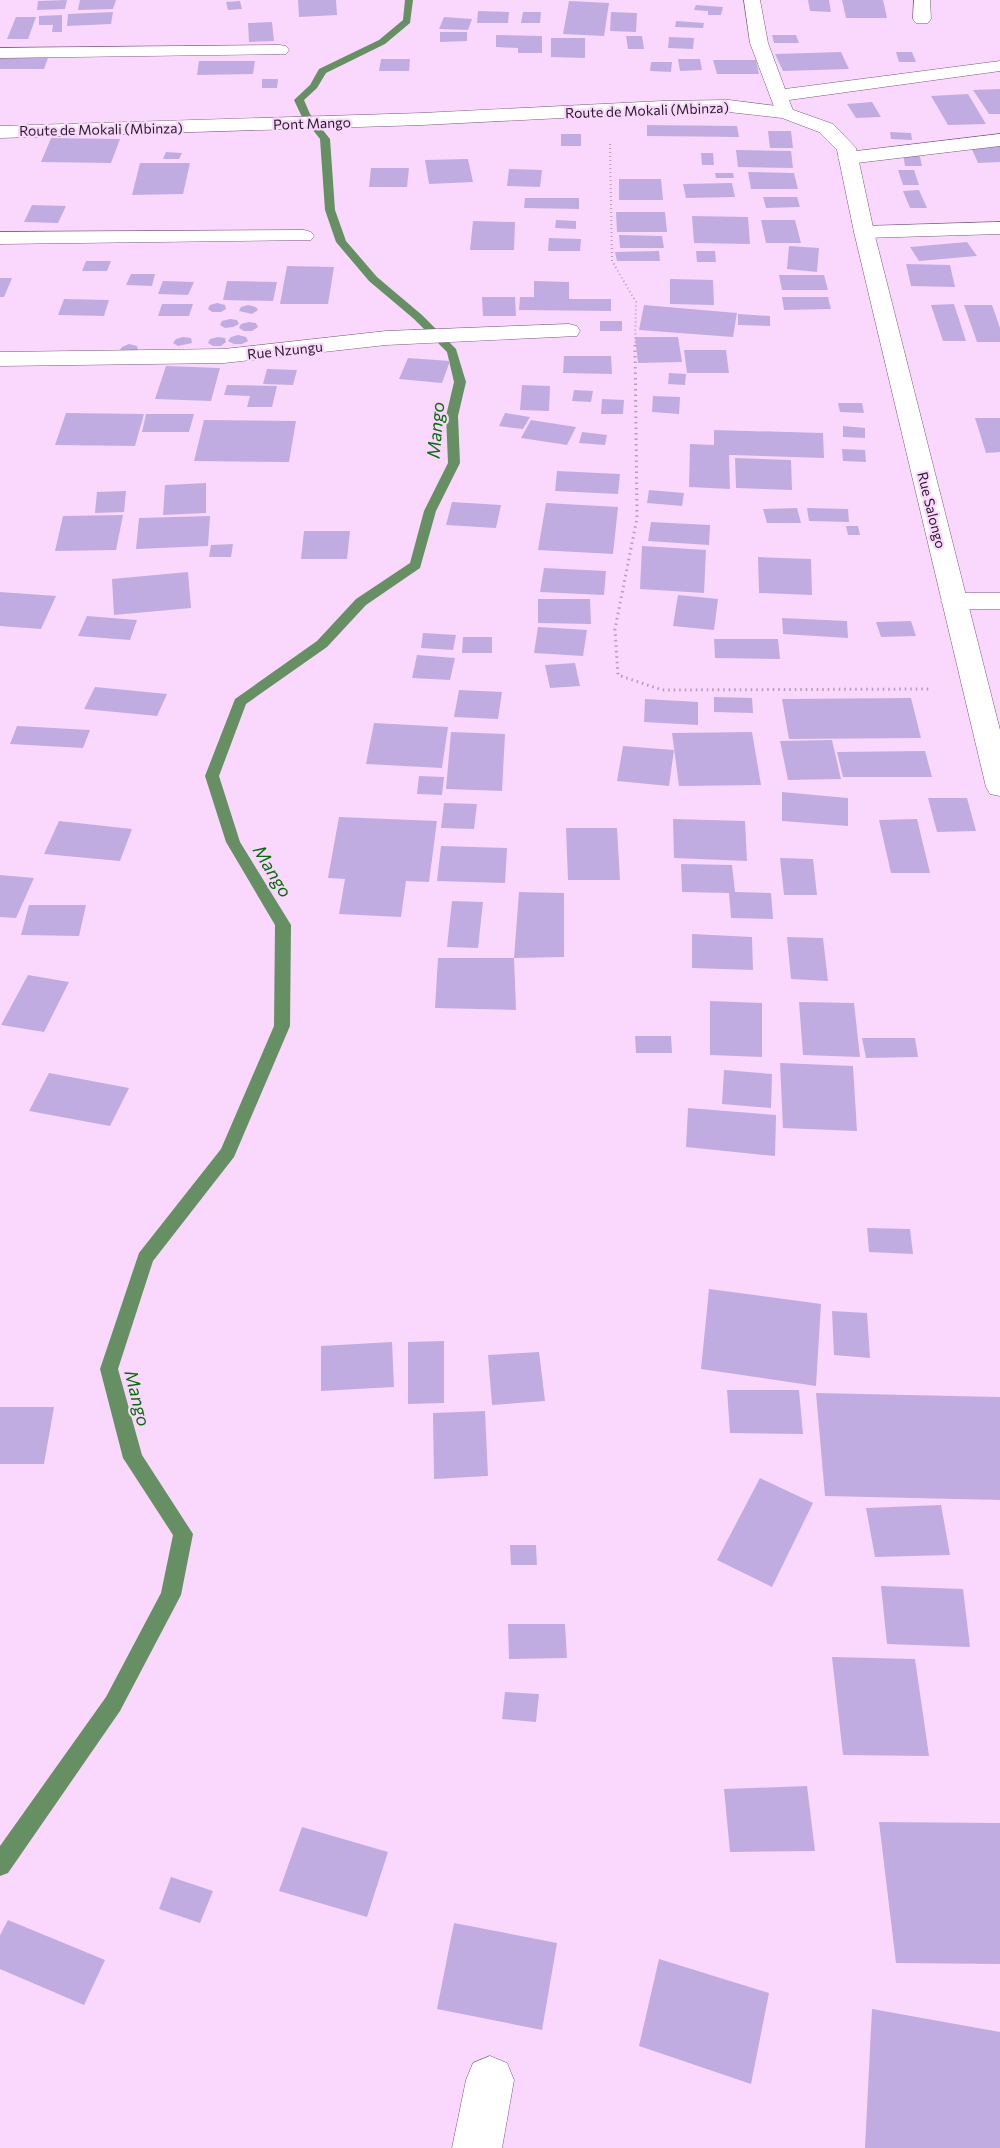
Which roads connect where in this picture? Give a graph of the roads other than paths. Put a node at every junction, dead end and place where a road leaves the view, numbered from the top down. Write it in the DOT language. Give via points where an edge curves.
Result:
graph roads {
  1 [pos="752,0"];
  2 [pos="922,0"];
  3 [pos="922,19"];
  4 [pos="280,50"];
  5 [pos="0,53"];
  6 [pos="1000,66"];
  7 [pos="781,104"];
  8 [pos="422,119"];
  9 [pos="202,126"];
  10 [pos="0,132"];
  11 [pos="1000,140"];
  12 [pos="848,158"];
  13 [pos="1000,228"];
  14 [pos="864,232"];
  15 [pos="304,236"];
  16 [pos="0,238"];
  17 [pos="570,331"];
  18 [pos="0,359"];
  19 [pos="954,601"];
  20 [pos="1000,601"];
  21 [pos="1000,787"];
  22 [pos="490,2080"];
  23 [pos="477,2148"];
  1 -- 7 [label="street" via="759,43"];
  2 -- 3 [label="street"];
  4 -- 5 [label="street"];
  6 -- 7 [label="street"];
  7 -- 8 [label="street, Route de Mokali (Mbinza)"];
  7 -- 12 [label="street, Route de Mokali (Mbinza)" via="826,128 846,148"];
  8 -- 9 [label="street, Pont Mango"];
  9 -- 10 [label="street, Route de Mokali (Mbinza)"];
  11 -- 12 [label="street"];
  12 -- 14 [label="street, Route de Mokali (Mbinza)"];
  13 -- 14 [label="street"];
  14 -- 19 [label="street, Rue Salongo"];
  15 -- 16 [label="street"];
  17 -- 18 [label="street, Rue Nzungu" via="386,338 224,356"];
  19 -- 20 [label="street"];
  19 -- 21 [label="street, Rue Salongo"];
  22 -- 23 [label="street"];
}
